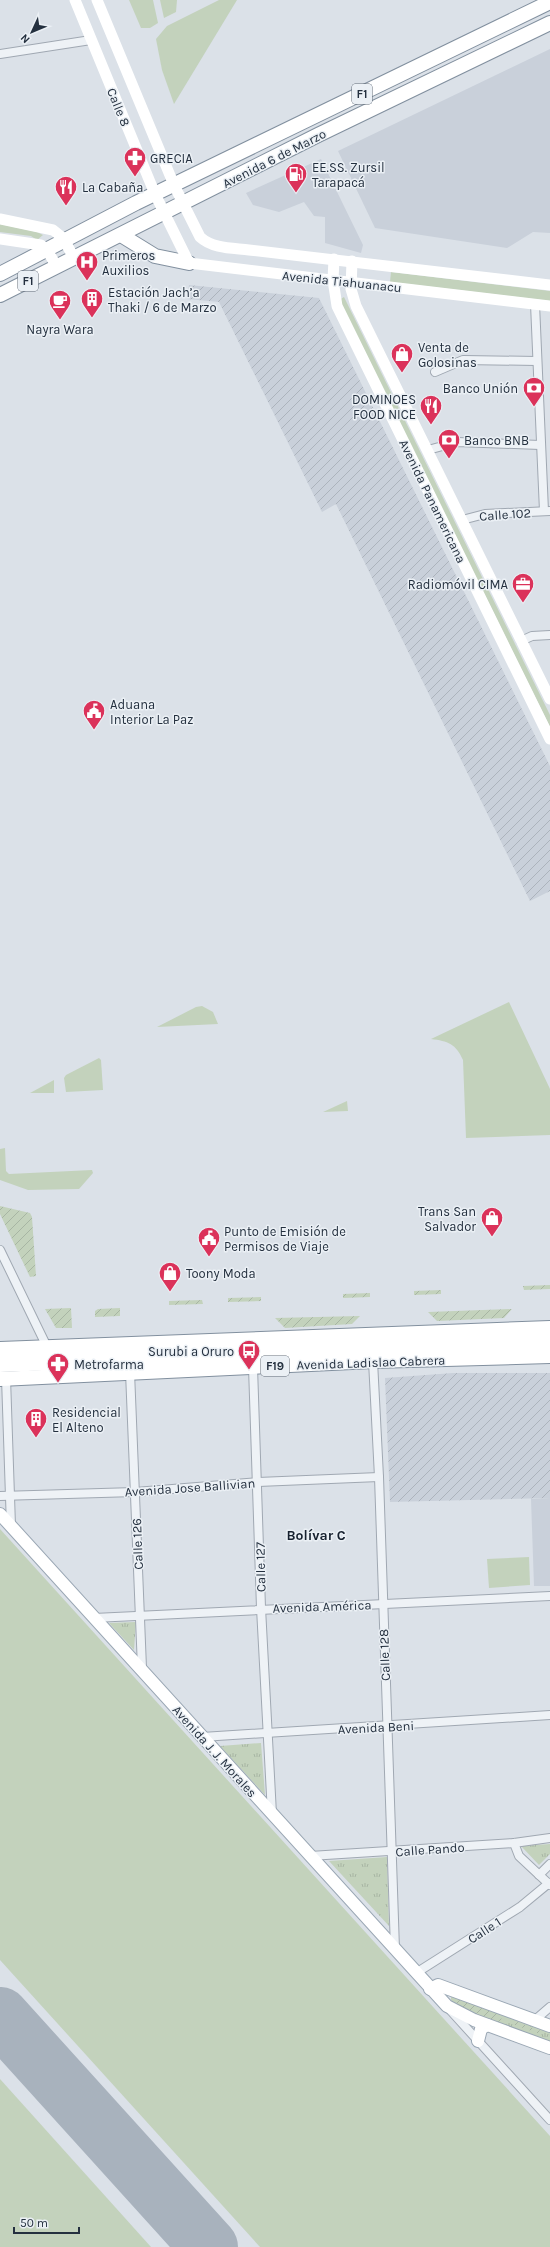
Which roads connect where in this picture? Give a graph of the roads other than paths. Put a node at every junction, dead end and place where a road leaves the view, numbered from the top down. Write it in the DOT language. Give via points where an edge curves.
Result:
graph roads {
  1 [pos="75,0"];
  2 [pos="97,0"];
  3 [pos="550,2"];
  4 [pos="550,23"];
  5 [pos="92,40"];
  6 [pos="0,54"];
  7 [pos="174,185"];
  8 [pos="155,194"];
  9 [pos="184,204"];
  10 [pos="164,214"];
  11 [pos="0,219"];
  12 [pos="121,234"];
  13 [pos="0,239"];
  14 [pos="65,240"];
  15 [pos="47,250"];
  16 [pos="74,258"];
  17 [pos="334,259"];
  18 [pos="352,261"];
  19 [pos="189,264"];
  20 [pos="57,267"];
  21 [pos="0,274"];
  22 [pos="333,280"];
  23 [pos="351,282"];
  24 [pos="550,285"];
  25 [pos="0,296"];
  26 [pos="536,304"];
  27 [pos="550,306"];
  28 [pos="537,361"];
  29 [pos="435,372"];
  30 [pos="540,445"];
  31 [pos="428,450"];
  32 [pos="547,511"];
  33 [pos="462,520"];
  34 [pos="550,635"];
  35 [pos="521,641"];
  36 [pos="550,699"];
  37 [pos="550,739"];
  38 [pos="0,1250"];
  39 [pos="550,1328"];
  40 [pos="550,1336"];
  41 [pos="550,1346"];
  42 [pos="0,1349"];
  43 [pos="48,1349"];
  44 [pos="550,1356"];
  45 [pos="0,1357"];
  46 [pos="373,1361"];
  47 [pos="96,1364"];
  48 [pos="253,1367"];
  49 [pos="123,1372"];
  50 [pos="2,1374"];
  51 [pos="72,1375"];
  52 [pos="379,1477"];
  53 [pos="258,1482"];
  54 [pos="135,1492"];
  55 [pos="0,1496"];
  56 [pos="11,1496"];
  57 [pos="0,1514"];
  58 [pos="11,1526"];
  59 [pos="550,1596"];
  60 [pos="382,1604"];
  61 [pos="262,1608"];
  62 [pos="140,1616"];
  63 [pos="94,1618"];
  64 [pos="142,1668"];
  65 [pos="550,1716"];
  66 [pos="387,1726"];
  67 [pos="267,1732"];
  68 [pos="202,1737"];
  69 [pos="272,1814"];
  70 [pos="550,1838"];
  71 [pos="514,1843"];
  72 [pos="392,1851"];
  73 [pos="310,1856"];
  74 [pos="550,1864"];
  75 [pos="539,1875"];
  76 [pos="549,1884"];
  77 [pos="395,1950"];
  78 [pos="416,1973"];
  79 [pos="430,1989"];
  80 [pos="447,2006"];
  81 [pos="550,2007"];
  82 [pos="535,2020"];
  83 [pos="487,2025"];
  84 [pos="550,2026"];
  85 [pos="478,2041"];
  86 [pos="550,2048"];
  87 [pos="550,2120"];
  1 -- 5 [label="main road, Calle 8"];
  2 -- 7 [label="main road, Calle 8"];
  3 -- 7 [label="highway, Avenida 6 de Marzo / F1"];
  4 -- 9 [label="highway, Avenida 6 de Marzo / F1" via="318,135"];
  5 -- 6 [label="street"];
  5 -- 8 [label="main road, Calle 8"];
  7 -- 8 [label="highway, Avenida 6 de Marzo / F1"];
  7 -- 9 [label="main road, Calle 8"];
  8 -- 10 [label="main road, Calle 8"];
  8 -- 14 [label="highway, Avenida 6 de Marzo / F1"];
  9 -- 10 [label="highway, Avenida 6 de Marzo / F1"];
  9 -- 17 [label="main road, Avenida Tiahuanacu" via="200,237 211,245"];
  10 -- 12 [label="highway, Avenida 6 de Marzo / F1"];
  10 -- 19 [label="main road"];
  11 -- 14 [label="main road" via="53,230"];
  12 -- 16 [label="highway, Avenida 6 de Marzo / F1"];
  12 -- 19 [label="highway" via="155,256"];
  13 -- 15 [label="main road" via="36,244"];
  14 -- 15 [label="highway, Avenida 6 de Marzo / F1"];
  14 -- 16 [label="main road"];
  15 -- 20 [label="main road"];
  15 -- 21 [label="highway, Avenida 6 de Marzo / F1"];
  16 -- 20 [label="highway, Avenida 6 de Marzo / F1"];
  17 -- 18 [label="main road, Avenida Tiahuanacu"];
  17 -- 22 [label="main road, Avenida Panamericana"];
  18 -- 23 [label="main road, Avenida Panamericana"];
  18 -- 24 [label="main road, Avenida Tiahuanacu"];
  19 -- 22 [label="main road, Avenida Tiahuanacu"];
  20 -- 25 [label="highway, Avenida 6 de Marzo / F1"];
  22 -- 23 [label="main road, Avenida Tiahuanacu"];
  22 -- 37 [label="main road, Avenida Panamericana" via="338,306"];
  23 -- 26 [label="main road, Avenida Tiahuanacu"];
  23 -- 31 [label="main road, Avenida Panamericana" via="356,306"];
  26 -- 27 [label="main road, Avenida Tiahuanacu"];
  26 -- 28 [label="street"];
  28 -- 29 [label="street" via="463,360"];
  28 -- 30 [label="street"];
  30 -- 31 [label="street" via="456,442"];
  30 -- 32 [label="street"];
  31 -- 33 [label="main road, Avenida Panamericana"];
  32 -- 33 [label="street, Calle 102" via="485,514"];
  33 -- 35 [label="main road, Avenida Panamericana"];
  34 -- 35 [label="street" via="532,636"];
  35 -- 36 [label="main road, Avenida Panamericana"];
  38 -- 43 [label="street"];
  39 -- 43 [label="highway, Avenida Ladislao Cabrera / F19"];
  40 -- 45 [label="main road, Avenida Ladislao Cabrera / F19"];
  41 -- 47 [label="main road, Avenida Ladislao Cabrera / F19"];
  42 -- 43 [label="highway, Avenida Ladislao Cabrera / F19"];
  44 -- 46 [label="highway, Avenida Ladislao Cabrera / F19"];
  46 -- 48 [label="highway, Avenida Ladislao Cabrera / F19"];
  46 -- 52 [label="street, Calle 128"];
  47 -- 49 [label="highway"];
  47 -- 50 [label="main road, Avenida Ladislao Cabrera / F19"];
  47 -- 51 [label="highway"];
  48 -- 49 [label="highway, Avenida Ladislao Cabrera / F19"];
  48 -- 53 [label="street, Calle 127"];
  49 -- 51 [label="highway, Avenida Ladislao Cabrera / F19"];
  49 -- 54 [label="street, Calle 126"];
  50 -- 51 [label="highway, Avenida Ladislao Cabrera / F19"];
  50 -- 56 [label="street"];
  52 -- 53 [label="street, Avenida Jose Ballivian"];
  52 -- 60 [label="street, Calle 128"];
  53 -- 54 [label="street, Avenida Jose Ballivian"];
  53 -- 61 [label="street, Calle 127"];
  54 -- 56 [label="street, Avenida Jose Ballivian"];
  54 -- 62 [label="street, Calle 126"];
  55 -- 56 [label="street, Avenida Jose Ballivian"];
  56 -- 58 [label="street"];
  57 -- 58 [label="main road, Avenida J. J. Morales"];
  58 -- 63 [label="main road, Avenida J. J. Morales"];
  59 -- 60 [label="street, Avenida América"];
  60 -- 61 [label="street, Avenida América"];
  60 -- 66 [label="street, Calle 128"];
  61 -- 62 [label="street, Avenida América"];
  61 -- 67 [label="street, Calle 127"];
  62 -- 63 [label="street, Avenida América"];
  62 -- 64 [label="street, Calle 126"];
  63 -- 64 [label="main road, Avenida J. J. Morales"];
  64 -- 68 [label="main road, Avenida J. J. Morales"];
  65 -- 66 [label="street, Avenida Beni"];
  66 -- 67 [label="street, Avenida Beni"];
  66 -- 72 [label="street, Calle 128"];
  67 -- 68 [label="street, Avenida Beni"];
  67 -- 69 [label="street, Calle 127"];
  68 -- 69 [label="main road, Avenida J. J. Morales"];
  69 -- 73 [label="main road, Avenida J. J. Morales"];
  70 -- 71 [label="street, Calle Pando"];
  71 -- 72 [label="street, Calle Pando"];
  71 -- 75 [label="street" via="519,1856"];
  72 -- 73 [label="street, Calle Pando"];
  72 -- 77 [label="street, Calle 128"];
  73 -- 77 [label="main road, Avenida J. J. Morales"];
  74 -- 75 [label="street"];
  75 -- 76 [label="street"];
  76 -- 78 [label="street, Calle 1" via="520,1907"];
  77 -- 78 [label="main road, Avenida J. J. Morales"];
  78 -- 79 [label="main road, Avenida J. J. Morales"];
  79 -- 80 [label="main road, Avenida J. J. Morales"];
  79 -- 82 [label="main road" via="438,1986"];
  80 -- 83 [label="main road, Avenida J. J. Morales"];
  80 -- 85 [label="street"];
  81 -- 82 [label="street"];
  82 -- 84 [label="main road"];
  83 -- 85 [label="main road" via="481,2029"];
  83 -- 86 [label="main road, Avenida J. J. Morales"];
  85 -- 87 [label="street"];
}
